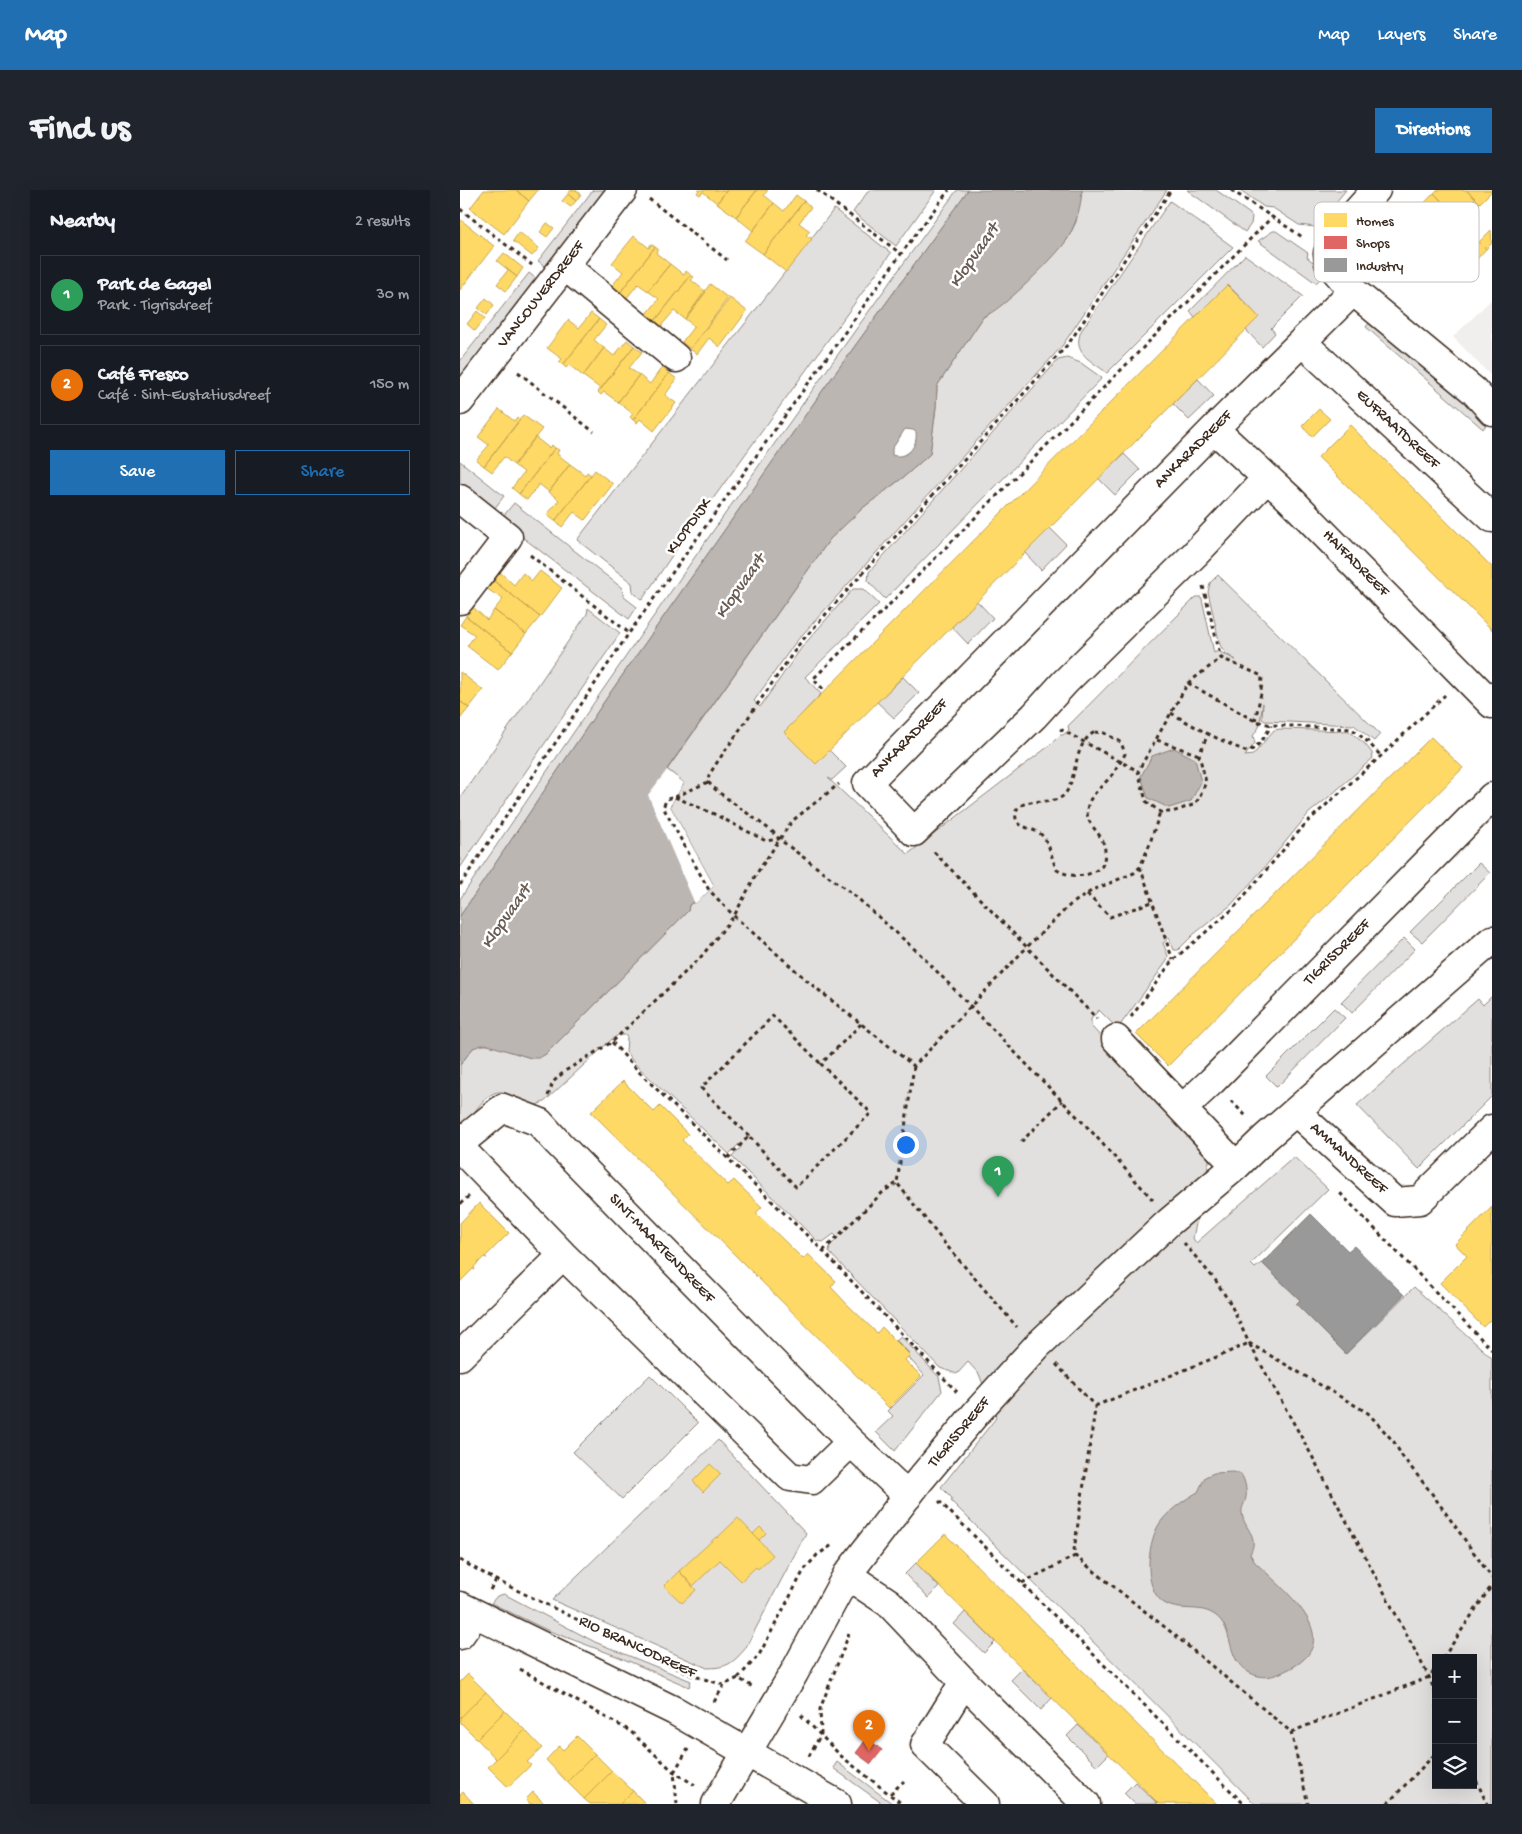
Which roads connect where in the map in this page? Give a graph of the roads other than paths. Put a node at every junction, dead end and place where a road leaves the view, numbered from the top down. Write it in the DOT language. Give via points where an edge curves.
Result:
graph roads {
  1 [pos="1376,190"];
  2 [pos="634,193"];
  3 [pos="1365,202"];
  4 [pos="559,273"];
  5 [pos="1345,282"];
  6 [pos="1353,291"];
  7 [pos="1302,342"];
  8 [pos="676,358"];
  9 [pos="460,401"];
  10 [pos="1492,411"];
  11 [pos="1214,429"];
  12 [pos="1268,478"];
  13 [pos="460,499"];
  14 [pos="1492,518"];
  15 [pos="460,600"];
  16 [pos="1492,704"];
  17 [pos="1492,797"];
  18 [pos="1492,940"];
  19 [pos="1116,1039"];
  20 [pos="1182,1109"];
  21 [pos="1296,1112"];
  22 [pos="1492,1129"];
  23 [pos="460,1143"];
  24 [pos="460,1148"];
  25 [pos="1236,1166"];
  26 [pos="563,1255"];
  27 [pos="460,1356"];
  28 [pos="851,1442"];
  29 [pos="913,1488"];
  30 [pos="847,1575"];
  31 [pos="465,1618"];
  32 [pos="964,1682"];
  33 [pos="747,1753"];
  34 [pos="718,1802"];
  35 [pos="837,1804"];
  36 [pos="985,1804"];
  37 [pos="1086,1804"];
  1 -- 3 [label="street"];
  2 -- 4 [label="street, VANCOUVERDREEF"];
  4 -- 8 [label="street"];
  4 -- 9 [label="street, VANCOUVERDREEF"];
  5 -- 6 [label="street"];
  6 -- 7 [label="street, ANKARADREEF"];
  6 -- 10 [label="street" via="1474,391"];
  7 -- 11 [label="street, ANKARADREEF"];
  7 -- 14 [label="street, EUFRAATDREEF"];
  11 -- 12 [label="street, HAIFADREEF"];
  11 -- 12 [label="street, ANKARADREEF" via="867,783 914,832 1034,716"];
  12 -- 16 [label="street, HAIFADREEF"];
  13 -- 15 [label="street" via="508,537"];
  17 -- 20 [label="street, TIGRISDREEF"];
  18 -- 21 [label="street, TIGRISDREEF"];
  19 -- 20 [label="street"];
  20 -- 25 [label="street"];
  21 -- 22 [label="street, AMMANDREEF" via="1395,1202 1420,1200"];
  21 -- 25 [label="street, TIGRISDREEF"];
  23 -- 28 [label="street, SINT-MAARTENDREEF" via="503,1108 539,1122"];
  24 -- 26 [label="street"];
  25 -- 29 [label="street, TIGRISDREEF" via="1168,1223 1038,1346 976,1412"];
  26 -- 27 [label="street"];
  26 -- 28 [label="street" via="790,1477 812,1480"];
  28 -- 29 [label="street, SINT-MAARTENDREEF"];
  29 -- 30 [label="street, TIGRISDREEF"];
  30 -- 32 [label="street" via="889,1603"];
  30 -- 33 [label="street, TIGRISDREEF"];
  31 -- 33 [label="street" via="674,1711"];
  32 -- 36 [label="street" via="926,1745"];
  32 -- 37 [label="street"];
  33 -- 34 [label="street, TIGRISDREEF"];
  33 -- 35 [label="street"];
}
